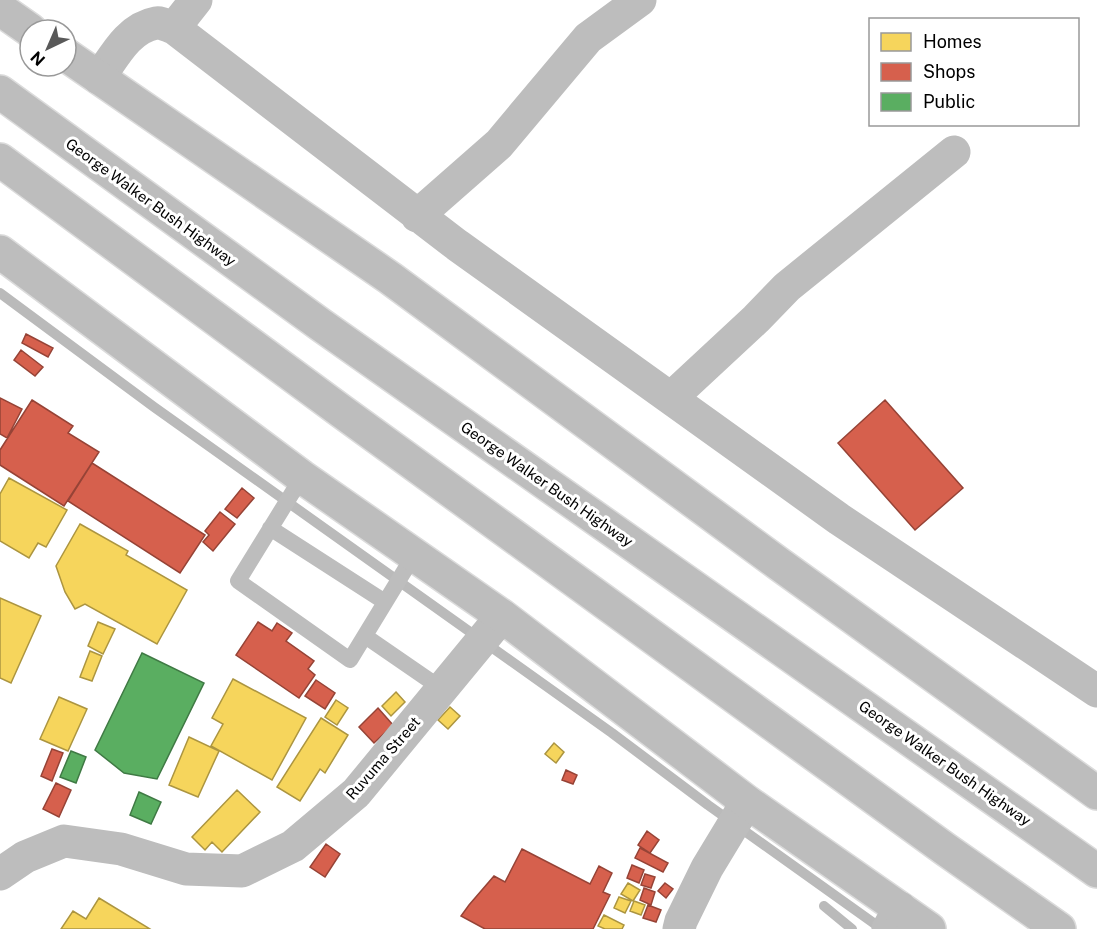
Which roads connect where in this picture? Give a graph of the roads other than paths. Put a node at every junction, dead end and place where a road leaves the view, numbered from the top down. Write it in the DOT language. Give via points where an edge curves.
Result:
graph roads {
  1 [pos="196,0"];
  2 [pos="640,0"];
  3 [pos="0,9"];
  4 [pos="18,22"];
  5 [pos="174,27"];
  6 [pos="78,63"];
  7 [pos="99,78"];
  8 [pos="0,92"];
  9 [pos="954,152"];
  10 [pos="0,160"];
  11 [pos="417,216"];
  12 [pos="0,252"];
  13 [pos="671,398"];
  14 [pos="302,477"];
  15 [pos="270,528"];
  16 [pos="414,555"];
  17 [pos="385,602"];
  18 [pos="502,616"];
  19 [pos="365,636"];
  20 [pos="442,689"];
  21 [pos="1097,691"];
  22 [pos="1097,793"];
  23 [pos="747,802"];
  24 [pos="1097,871"];
  25 [pos="0,874"];
  26 [pos="894,919"];
  27 [pos="680,929"];
  28 [pos="929,929"];
  29 [pos="1059,929"];
  1 -- 5 [label="main road"];
  2 -- 11 [label="main road" via="588,38 499,144"];
  3 -- 4 [label="main road"];
  5 -- 7 [label="main road" via="158,22 141,28 128,38"];
  5 -- 11 [label="main road"];
  6 -- 7 [label="main road"];
  7 -- 22 [label="main road" via="390,278"];
  8 -- 24 [label="main road, George Walker Bush Highway" via="359,352"];
  9 -- 13 [label="main road" via="787,287"];
  10 -- 29 [label="main road"];
  11 -- 13 [label="main road"];
  12 -- 14 [label="main road"];
  13 -- 21 [label="main road" via="839,519"];
  14 -- 15 [label="lane"];
  14 -- 16 [label="main road"];
  15 -- 17 [label="lane"];
  15 -- 19 [label="lane" via="238,581 350,660"];
  16 -- 17 [label="lane"];
  16 -- 18 [label="main road"];
  17 -- 19 [label="lane"];
  18 -- 20 [label="main road, Ruvuma Street"];
  18 -- 23 [label="main road"];
  19 -- 20 [label="lane"];
  20 -- 25 [label="main road, Ruvuma Street" via="356,793 293,846 242,872 186,869 121,849 64,841 25,857"];
  23 -- 26 [label="main road"];
  23 -- 27 [label="main road" via="707,868"];
  26 -- 28 [label="main road"];
}
